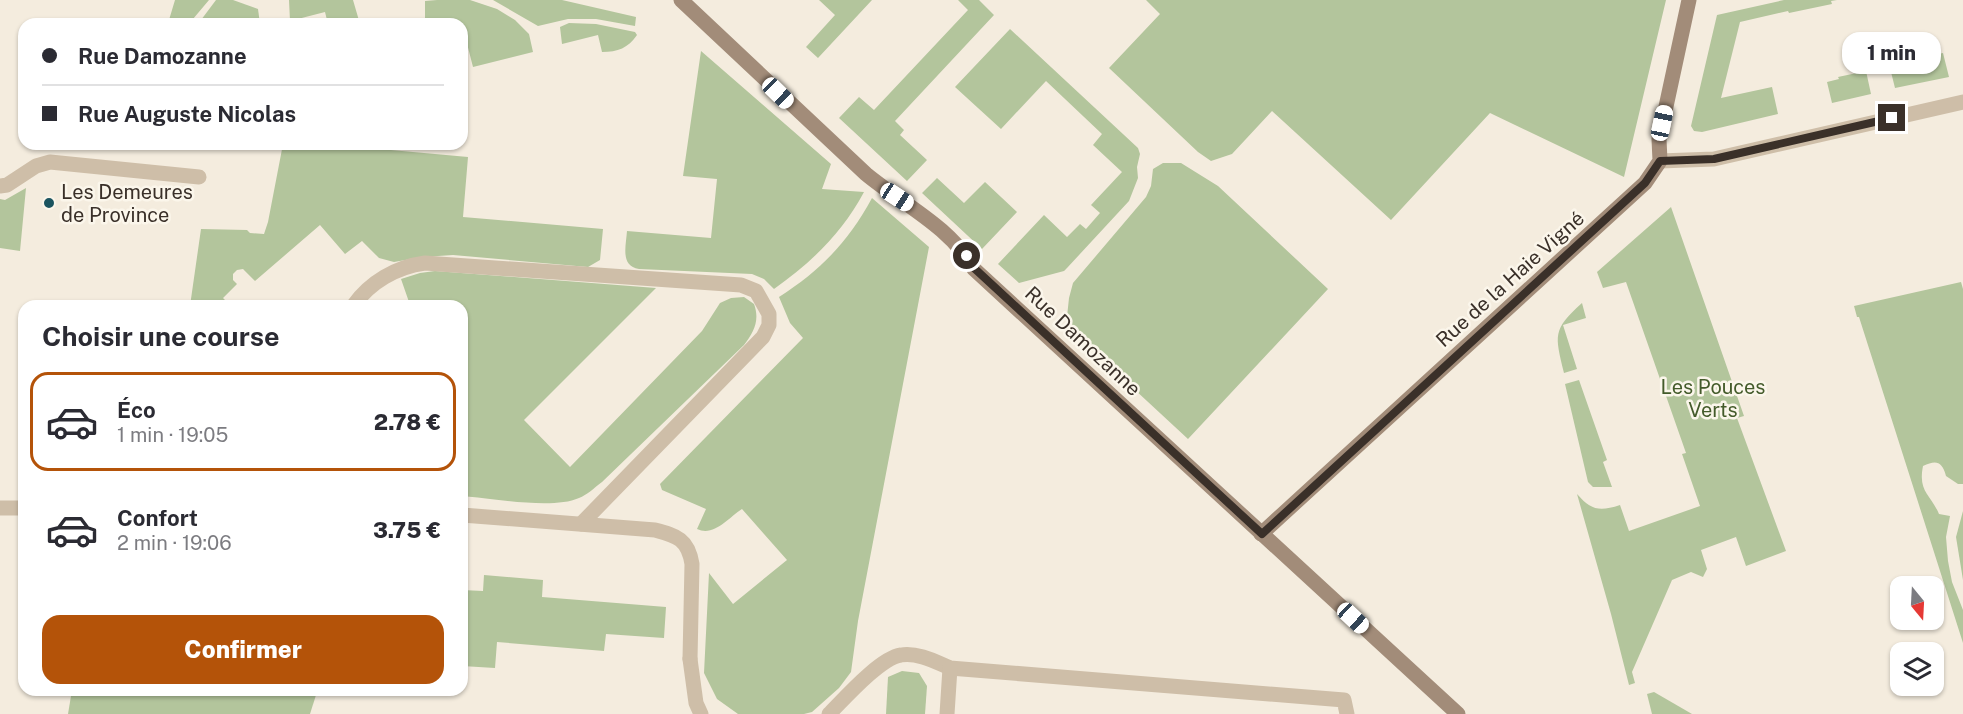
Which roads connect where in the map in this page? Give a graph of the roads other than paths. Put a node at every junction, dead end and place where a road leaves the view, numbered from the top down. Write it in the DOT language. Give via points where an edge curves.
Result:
graph roads {
  1 [pos="681,0"];
  2 [pos="1689,0"];
  3 [pos="1963,102"];
  4 [pos="1660,161"];
  5 [pos="199,177"];
  6 [pos="0,186"];
  7 [pos="358,300"];
  8 [pos="0,508"];
  9 [pos="18,508"];
  10 [pos="468,515"];
  11 [pos="581,524"];
  12 [pos="1262,534"];
  13 [pos="950,668"];
  14 [pos="701,714"];
  15 [pos="829,714"];
  16 [pos="947,714"];
  17 [pos="1347,714"];
  18 [pos="1458,714"];
  1 -- 12 [label="street, Rue Damozanne" via="866,174 942,231 974,268"];
  2 -- 4 [label="street" via="1659,139"];
  3 -- 4 [label="street" via="1714,159"];
  4 -- 12 [label="street, Rue de la Haie Vigné" via="1645,183"];
  5 -- 6 [label="street" via="50,162"];
  7 -- 11 [label="street" via="374,283 405,267 424,263 741,285 756,291 770,314 763,337"];
  8 -- 9 [label="street"];
  10 -- 11 [label="street"];
  11 -- 14 [label="street" via="655,530 675,536 690,551 690,659"];
  12 -- 18 [label="street, Rue Damozanne"];
  13 -- 15 [label="street" via="926,658 900,655 871,672"];
  13 -- 16 [label="street"];
  13 -- 17 [label="street" via="1344,700"];
}
